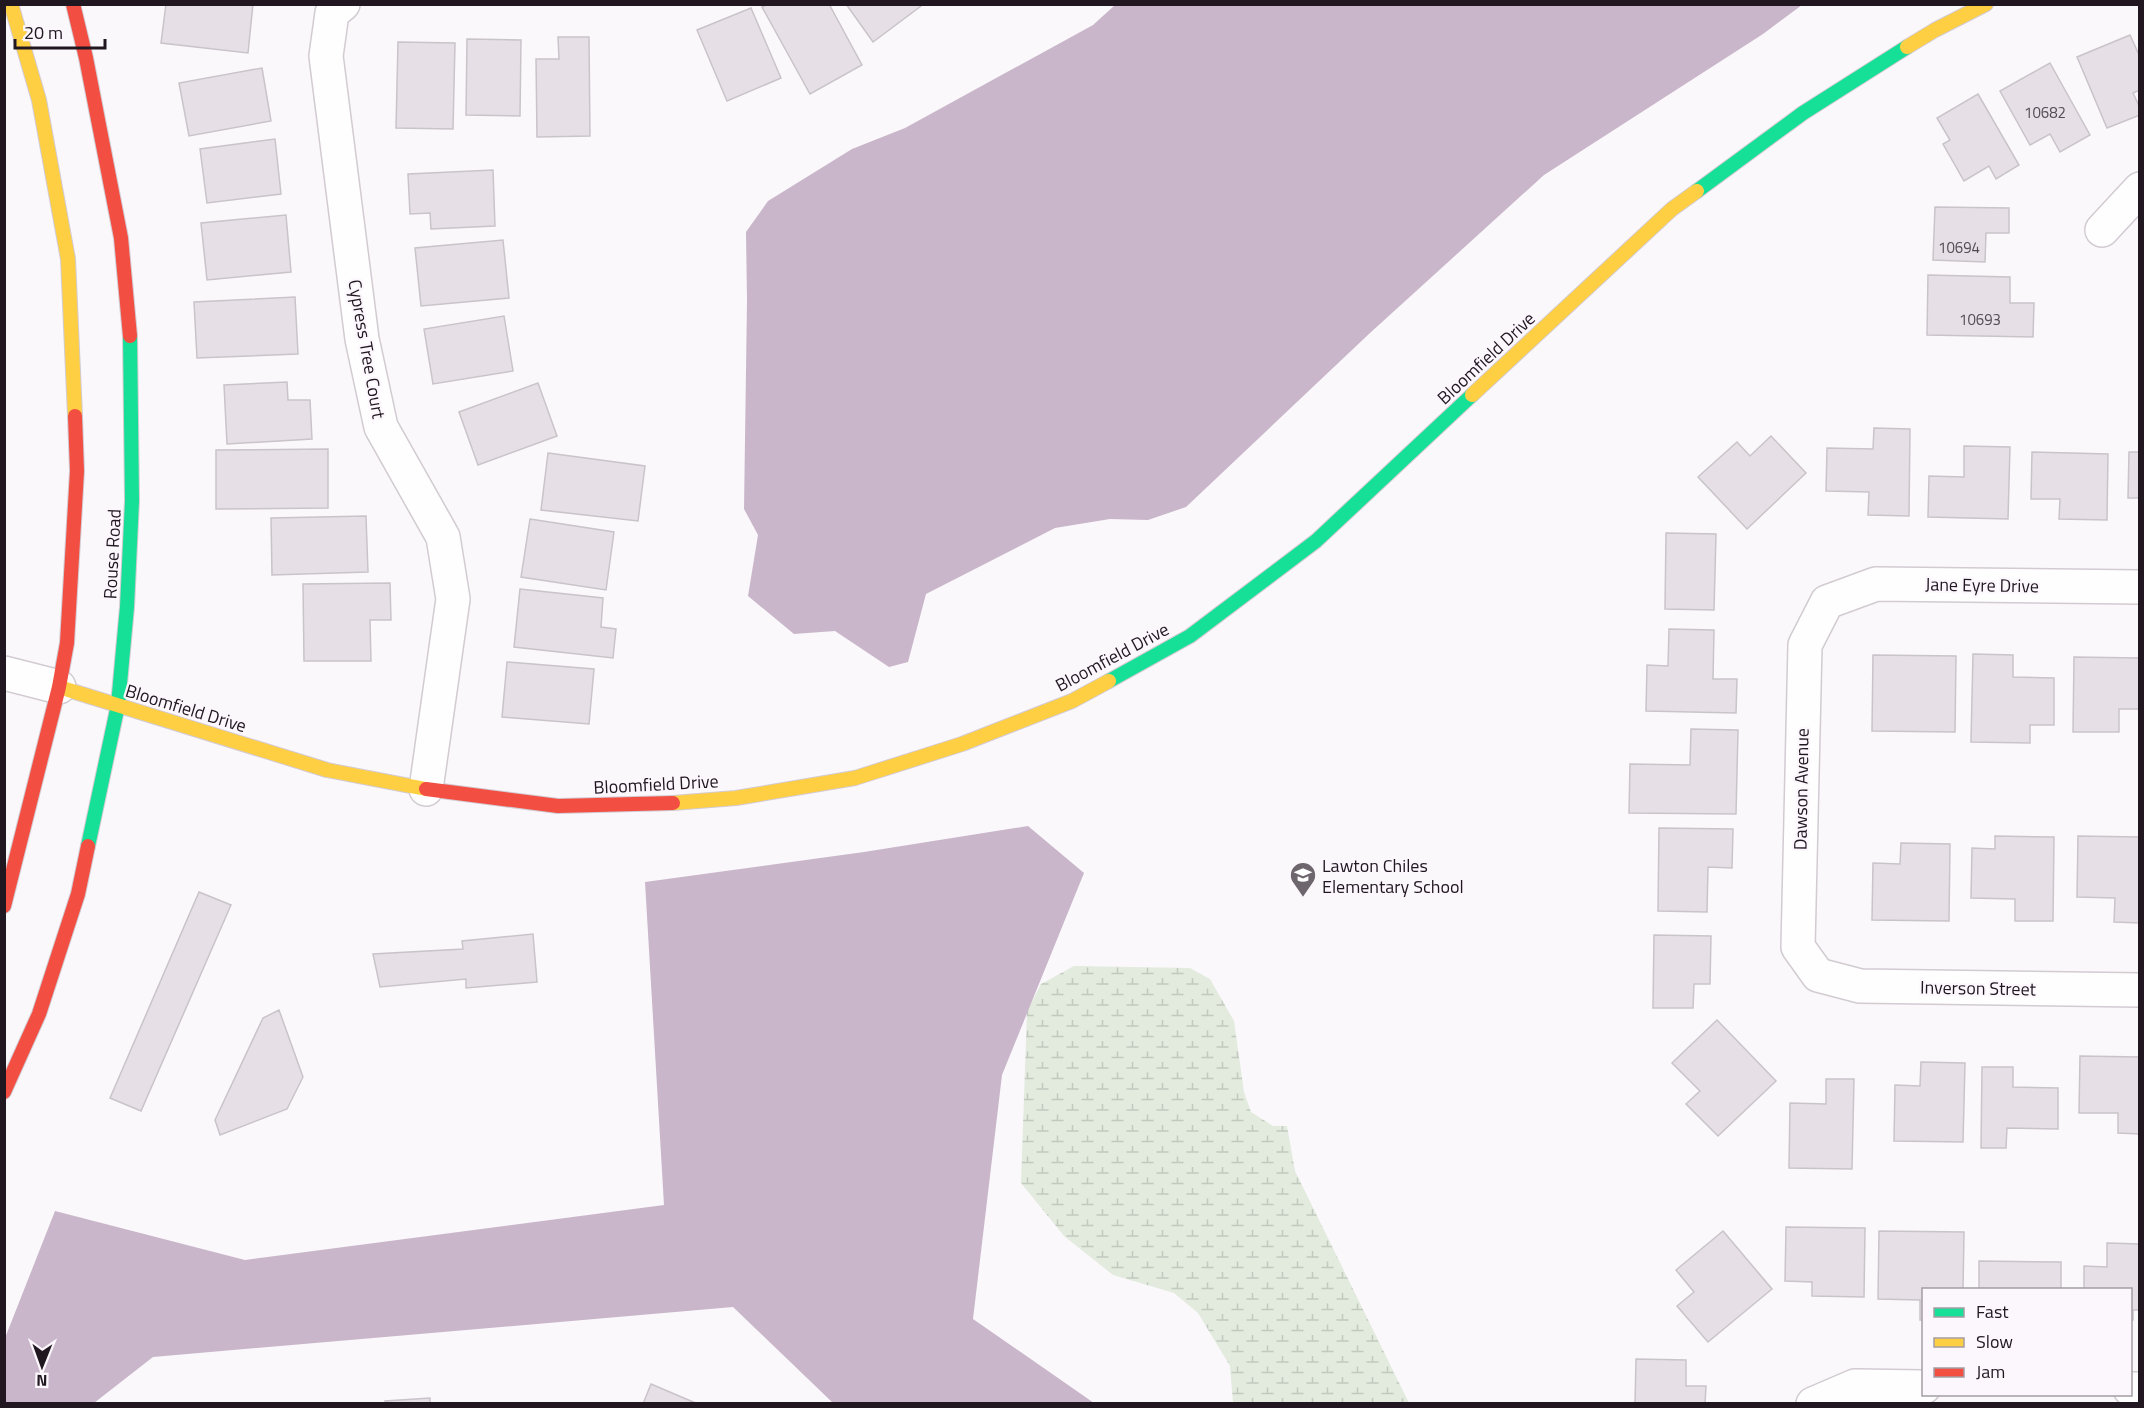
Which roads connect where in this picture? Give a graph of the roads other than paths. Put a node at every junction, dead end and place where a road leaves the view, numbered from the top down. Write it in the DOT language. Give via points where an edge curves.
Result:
graph roads {
  1 [pos="11,4"];
  2 [pos="73,4"];
  3 [pos="343,4"];
  4 [pos="1986,4"];
  5 [pos="2139,189"];
  6 [pos="2102,230"];
  7 [pos="2139,587"];
  8 [pos="1827,602"];
  9 [pos="4,673"];
  10 [pos="60,687"];
  11 [pos="118,705"];
  12 [pos="426,789"];
  13 [pos="4,906"];
  14 [pos="1818,975"];
  15 [pos="2139,990"];
  16 [pos="4,1092"];
  17 [pos="1922,1387"];
  18 [pos="1814,1403"];
  1 -- 10 [label="street" via="39,100 68,259 76,471 67,643"];
  2 -- 11 [label="street, Rouse Road" via="120,238 131,346 132,501"];
  3 -- 12 [label="street, Cypress Tree Court" via="332,14 326,56 363,339 381,427 443,537 453,599"];
  4 -- 12 [label="street, Bloomfield Drive" via="1935,30 1803,113 1672,208 1316,541 1191,636 1072,700 962,744 855,778 736,798 651,805 558,806"];
  5 -- 6 [label="street"];
  7 -- 8 [label="street, Jane Eyre Drive" via="1876,584"];
  8 -- 14 [label="street, Dawson Avenue" via="1805,645 1803,691 1798,946"];
  9 -- 10 [label="street"];
  10 -- 11 [label="street, Bloomfield Drive"];
  10 -- 13 [label="street"];
  11 -- 12 [label="street, Bloomfield Drive" via="327,770"];
  11 -- 16 [label="street, Rouse Road" via="78,894 39,1014"];
  14 -- 15 [label="street, Inverson Street" via="1860,986"];
  17 -- 18 [label="street" via="1855,1386"];
}
